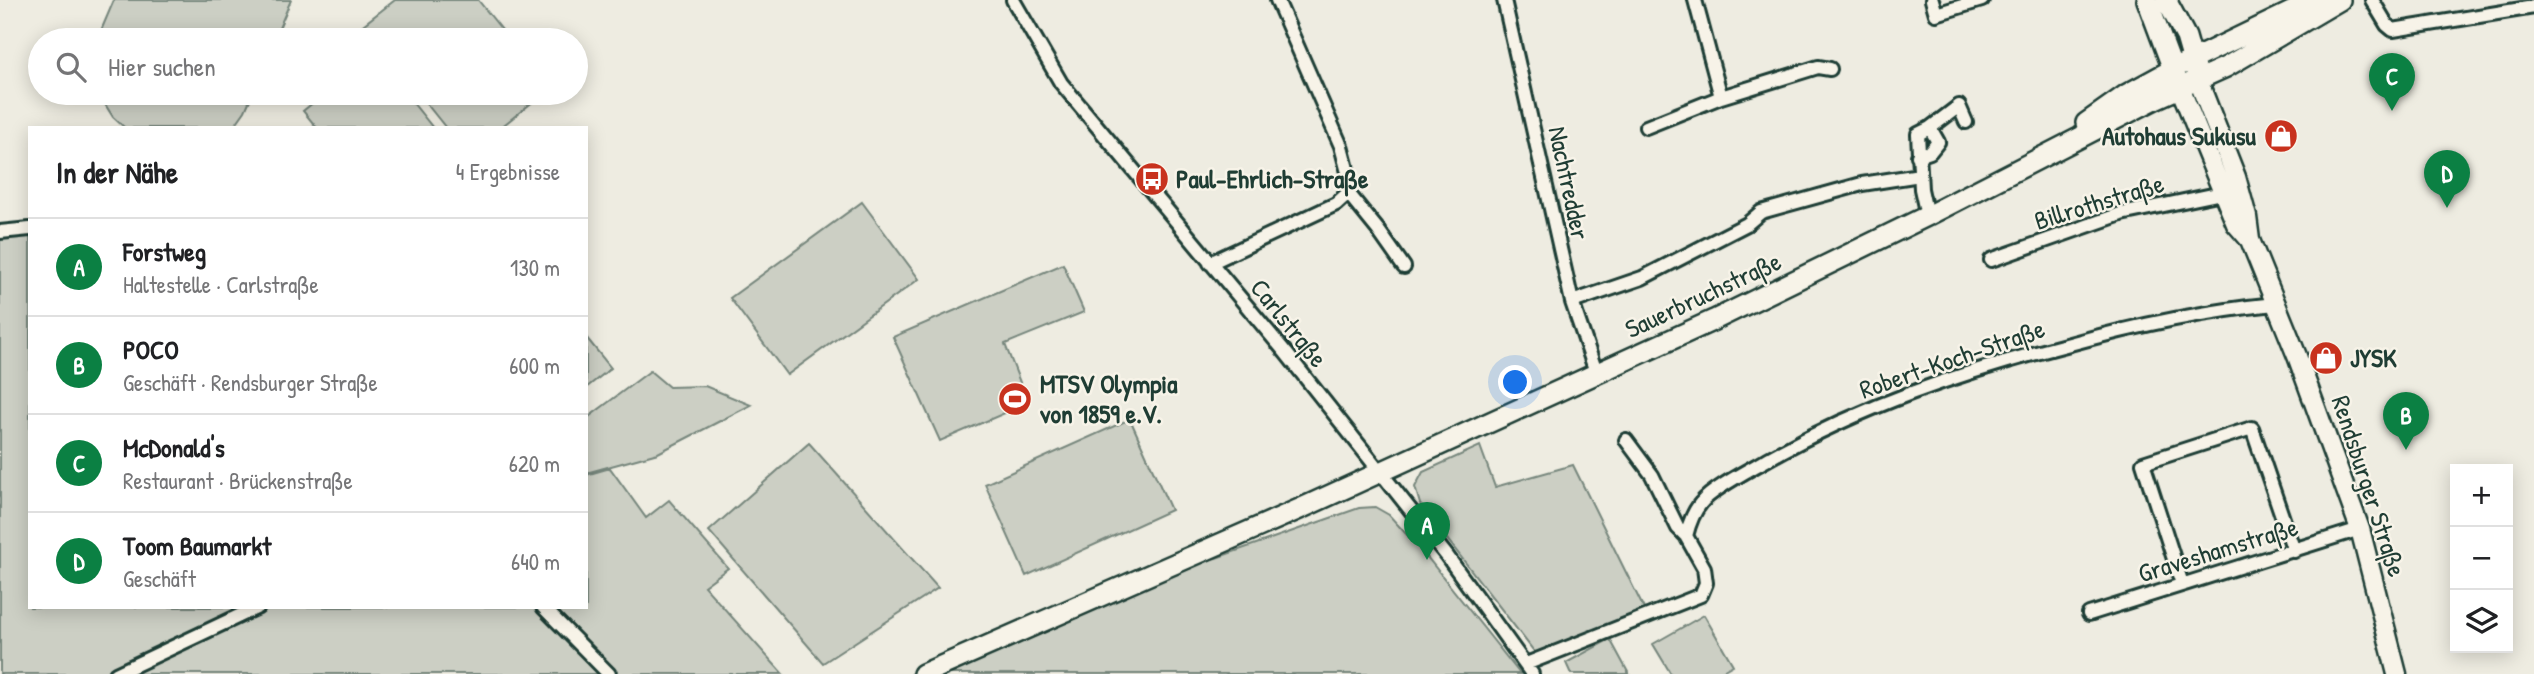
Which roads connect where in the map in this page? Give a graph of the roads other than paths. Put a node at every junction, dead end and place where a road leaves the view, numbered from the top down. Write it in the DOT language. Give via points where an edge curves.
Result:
graph roads {
  1 [pos="1013,0"];
  2 [pos="1277,0"];
  3 [pos="1504,0"];
  4 [pos="1695,0"];
  5 [pos="1932,0"];
  6 [pos="1982,0"];
  7 [pos="2147,0"];
  8 [pos="2166,0"];
  9 [pos="2316,0"];
  10 [pos="2340,0"];
  11 [pos="2372,0"];
  12 [pos="2534,8"];
  13 [pos="2193,60"];
  14 [pos="1830,69"];
  15 [pos="2173,69"];
  16 [pos="2189,84"];
  17 [pos="1721,97"];
  18 [pos="1966,122"];
  19 [pos="1646,127"];
  20 [pos="2043,155"];
  21 [pos="1920,175"];
  22 [pos="1348,193"];
  23 [pos="2222,193"];
  24 [pos="1927,216"];
  25 [pos="28,229"];
  26 [pos="0,232"];
  27 [pos="2250,240"];
  28 [pos="1991,260"];
  29 [pos="1210,263"];
  30 [pos="1404,267"];
  31 [pos="1572,302"];
  32 [pos="2275,303"];
  33 [pos="1597,374"];
  34 [pos="1626,440"];
  35 [pos="1379,471"];
  36 [pos="2360,529"];
  37 [pos="1686,536"];
  38 [pos="2294,551"];
  39 [pos="2182,584"];
  40 [pos="254,609"];
  41 [pos="545,609"];
  42 [pos="2089,614"];
  43 [pos="1529,669"];
  44 [pos="116,674"];
  45 [pos="609,674"];
  46 [pos="923,674"];
  47 [pos="2398,674"];
  1 -- 29 [label="street, Carlstraße" via="1061,83"];
  2 -- 22 [label="street" via="1341,146 1350,180"];
  3 -- 31 [label="street, Nachtredder"];
  4 -- 17 [label="street"];
  5 -- 6 [label="street" via="1936,14"];
  7 -- 15 [label="main road, Rendsburger Straße"];
  8 -- 13 [label="main road, Rendsburger Straße"];
  9 -- 13 [label="main road, Sauerbruchstraße"];
  10 -- 16 [label="main road, Sauerbruchstraße"];
  11 -- 12 [label="street" via="2393,30"];
  13 -- 15 [label="main road, Sauerbruchstraße"];
  13 -- 16 [label="main road, Rendsburger Straße"];
  14 -- 17 [label="street" via="1818,67"];
  15 -- 16 [label="main road, Rendsburger Straße"];
  15 -- 20 [label="main road, Sauerbruchstraße" via="2127,94"];
  16 -- 20 [label="main road, Sauerbruchstraße"];
  16 -- 23 [label="street, Rendsburger Straße"];
  16 -- 27 [label="street, Rendsburger Straße" via="2236,177"];
  17 -- 19 [label="street"];
  18 -- 21 [label="street" via="1959,106 1918,134"];
  20 -- 24 [label="main road, Sauerbruchstraße"];
  21 -- 24 [label="street"];
  21 -- 31 [label="street" via="1862,184 1761,212 1747,224 1642,278"];
  22 -- 29 [label="street" via="1336,204"];
  22 -- 30 [label="street"];
  23 -- 27 [label="street, Rendsburger Straße" via="2236,224"];
  23 -- 28 [label="street, Billrothstraße" via="2121,214"];
  24 -- 33 [label="main road, Sauerbruchstraße"];
  25 -- 26 [label="street"];
  27 -- 32 [label="street, Rendsburger Straße"];
  29 -- 35 [label="street, Carlstraße"];
  31 -- 33 [label="street, Nachtredder"];
  32 -- 36 [label="street, Rendsburger Straße"];
  32 -- 37 [label="street, Robert-Koch-Straße" via="2085,339 1954,376 1850,417 1796,443 1702,501"];
  33 -- 35 [label="main road, Sauerbruchstraße"];
  34 -- 37 [label="street"];
  35 -- 43 [label="street, Carlstraße"];
  35 -- 46 [label="main road, Sauerbruchstraße"];
  36 -- 38 [label="street, Graveshamstraße"];
  36 -- 47 [label="street, Rendsburger Straße"];
  37 -- 43 [label="street" via="1704,568 1706,583 1701,595"];
  38 -- 39 [label="street, Graveshamstraße"];
  38 -- 39 [label="street" via="2252,428 2143,463"];
  39 -- 42 [label="street, Graveshamstraße"];
  40 -- 44 [label="street"];
  41 -- 45 [label="street"];
}
